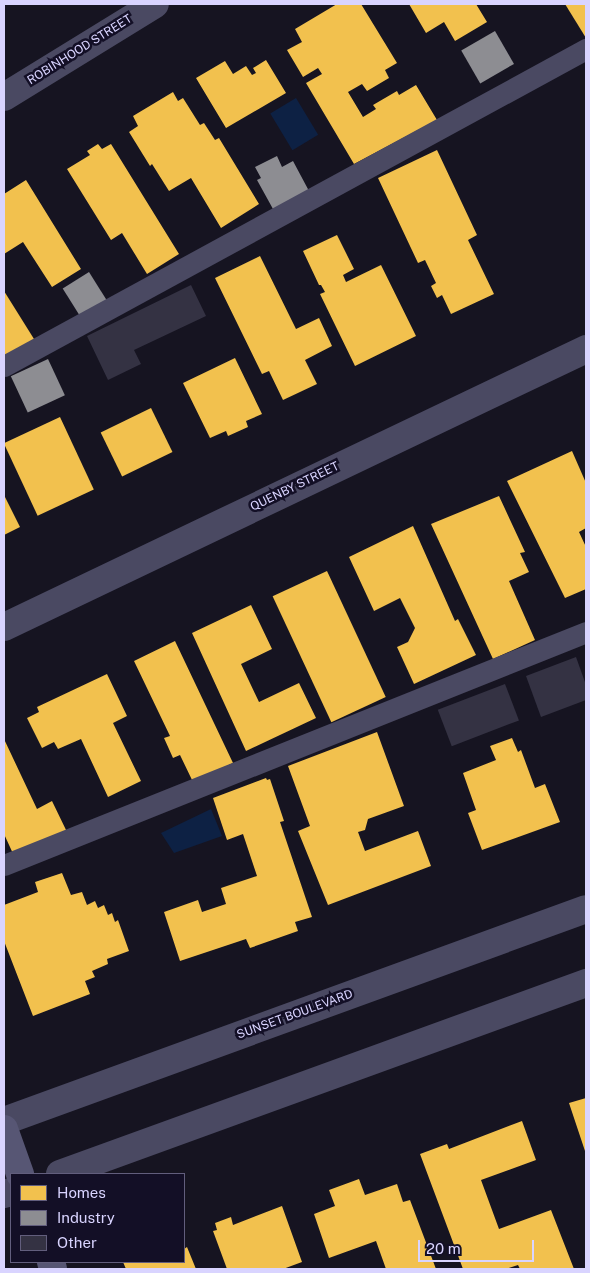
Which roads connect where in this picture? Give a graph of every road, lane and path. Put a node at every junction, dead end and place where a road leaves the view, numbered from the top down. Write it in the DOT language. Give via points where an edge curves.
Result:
graph roads {
  1 [pos="155,4"];
  2 [pos="586,49"];
  3 [pos="4,97"];
  4 [pos="586,349"];
  5 [pos="4,366"];
  6 [pos="4,627"];
  7 [pos="586,632"];
  8 [pos="4,865"];
  9 [pos="586,909"];
  10 [pos="586,983"];
  11 [pos="4,1121"];
  12 [pos="4,1129"];
  13 [pos="20,1173"];
  14 [pos="63,1173"];
  1 -- 3 [label="street, ROBINHOOD STREET"];
  2 -- 5 [label="lane"];
  4 -- 6 [label="street, QUENBY STREET"];
  7 -- 8 [label="lane"];
  9 -- 11 [label="street, SUNSET BOULEVARD"];
  10 -- 14 [label="street"];
  12 -- 13 [label="main road"];
}
